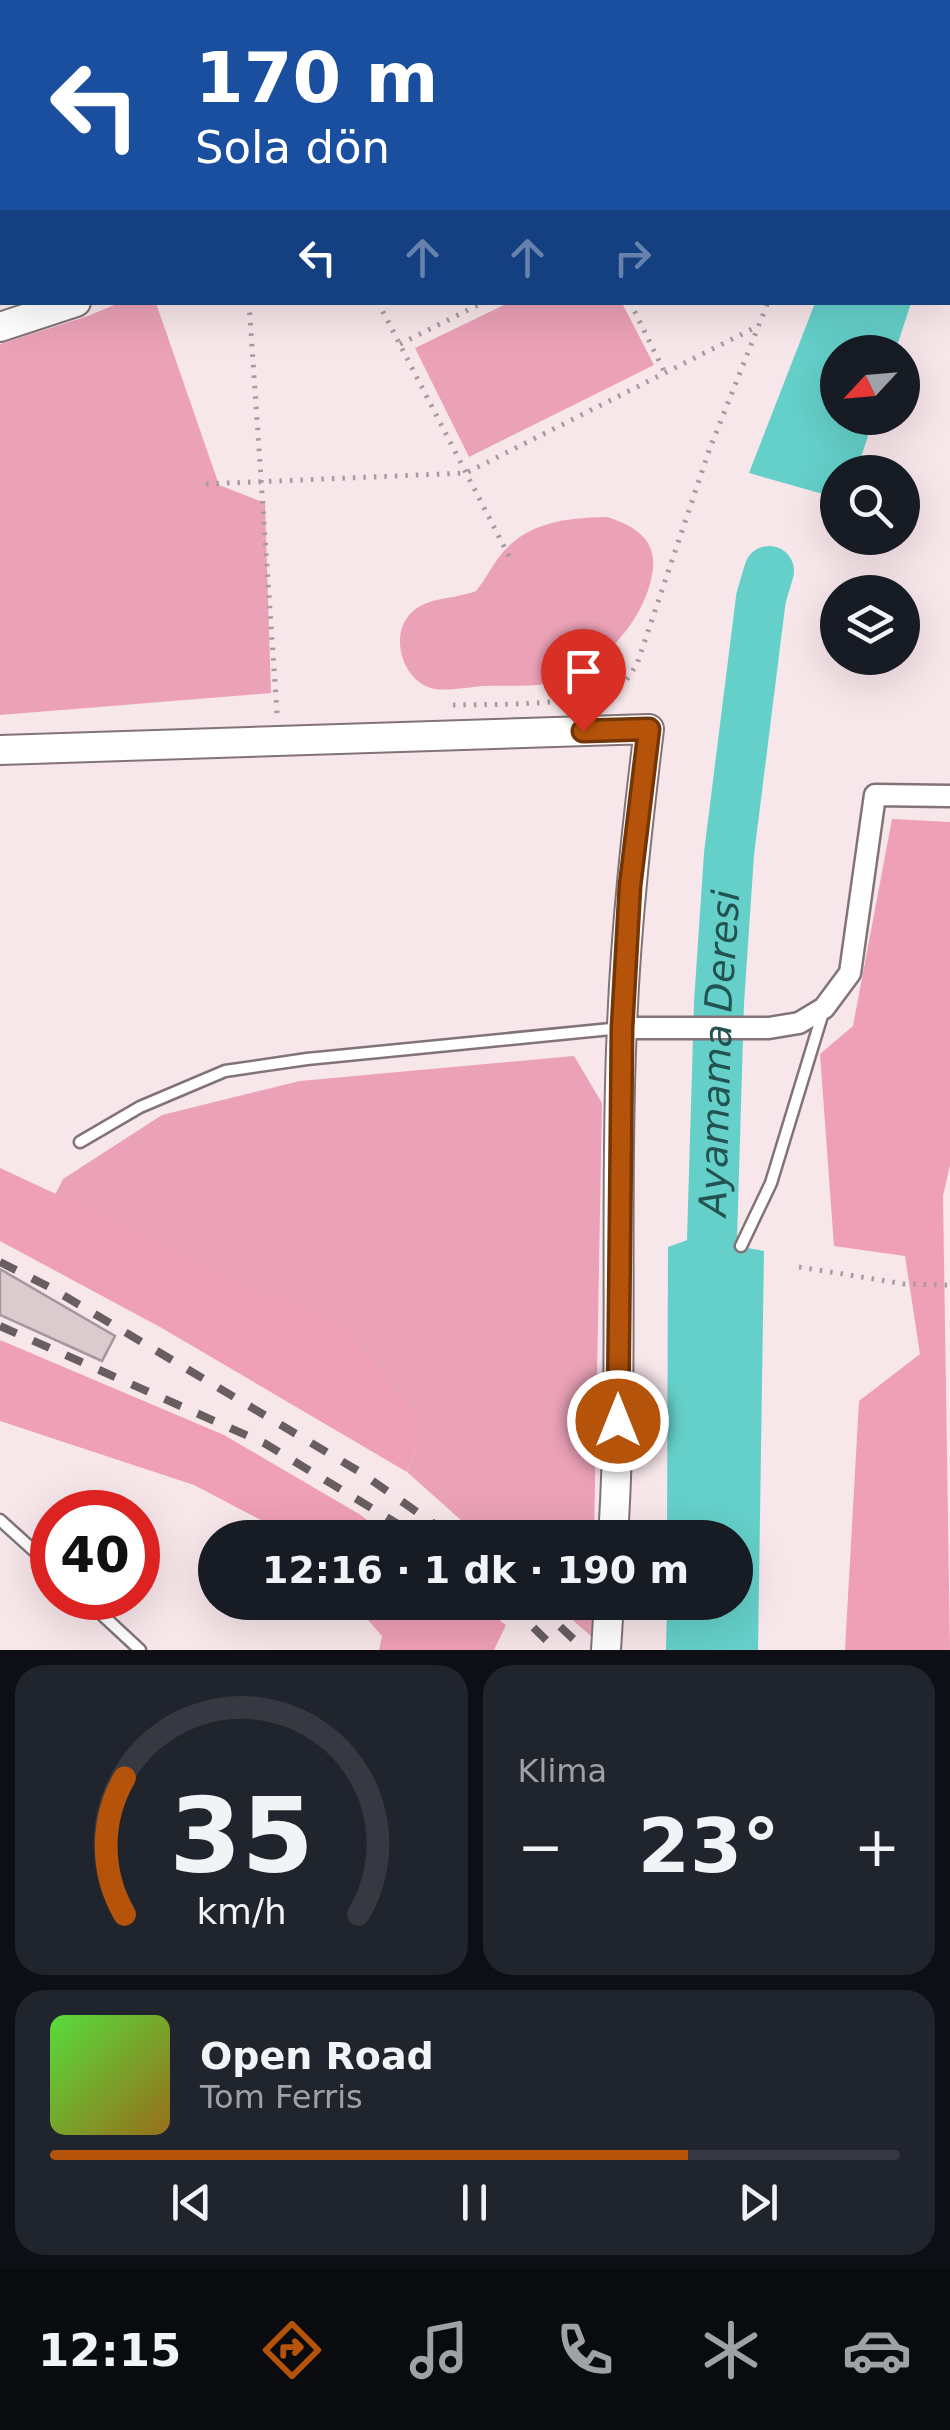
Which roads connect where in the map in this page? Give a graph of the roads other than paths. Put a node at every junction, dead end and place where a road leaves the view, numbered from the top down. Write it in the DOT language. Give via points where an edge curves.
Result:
graph roads {
  1 [pos="66,305"];
  2 [pos="0,326"];
  3 [pos="0,750"];
  4 [pos="950,796"];
  5 [pos="824,1008"];
  6 [pos="636,1028"];
  7 [pos="80,1142"];
  8 [pos="741,1246"];
  9 [pos="0,1520"];
  10 [pos="614,1520"];
  11 [pos="30,1547"];
  12 [pos="108,1620"];
  13 [pos="608,1620"];
  14 [pos="140,1650"];
  15 [pos="606,1650"];
  1 -- 2 [label="street"];
  3 -- 6 [label="street" via="649,729 630,886"];
  4 -- 5 [label="street" via="875,795 850,973"];
  5 -- 6 [label="street" via="798,1023 769,1028"];
  5 -- 8 [label="lane" via="771,1183"];
  6 -- 7 [label="lane" via="225,1071 140,1107"];
  6 -- 10 [label="street"];
  9 -- 11 [label="lane"];
  12 -- 14 [label="lane"];
  13 -- 15 [label="street"];
}
